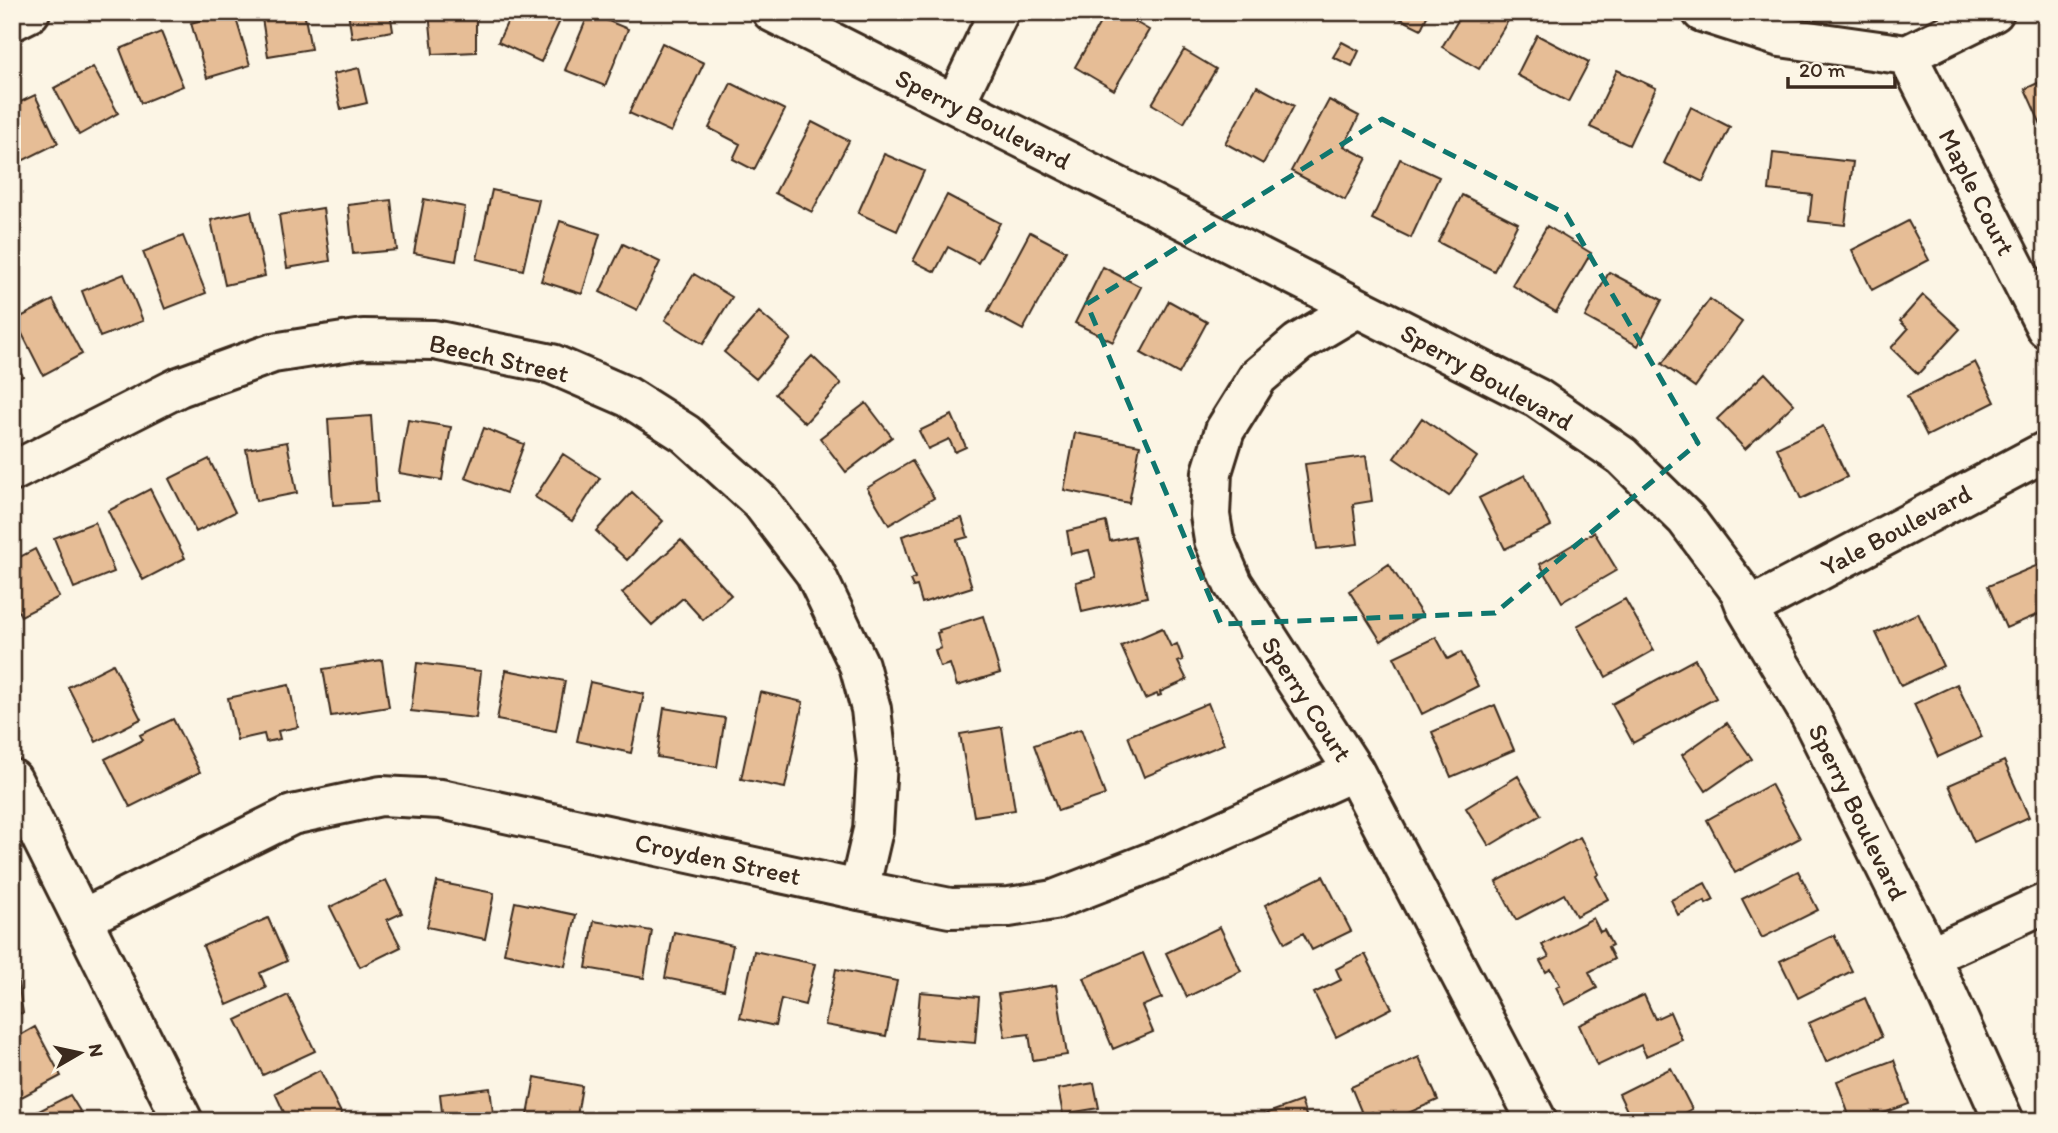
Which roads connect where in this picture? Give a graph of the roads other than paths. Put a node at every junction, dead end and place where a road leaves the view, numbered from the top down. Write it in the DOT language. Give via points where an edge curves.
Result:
graph roads {
  1 [pos="30,12"];
  2 [pos="772,12"];
  3 [pos="999,12"];
  4 [pos="1702,12"];
  5 [pos="1994,12"];
  6 [pos="12,21"];
  7 [pos="1907,55"];
  8 [pos="955,104"];
  9 [pos="1357,308"];
  10 [pos="2046,328"];
  11 [pos="2046,451"];
  12 [pos="12,471"];
  13 [pos="1747,609"];
  14 [pos="1354,771"];
  15 [pos="12,779"];
  16 [pos="859,890"];
  17 [pos="2046,903"];
  18 [pos="82,919"];
  19 [pos="1930,956"];
  20 [pos="183,1121"];
  21 [pos="1537,1121"];
  22 [pos="2004,1121"];
  1 -- 6 [label="street"];
  2 -- 8 [label="street, Sperry Boulevard"];
  3 -- 8 [label="street"];
  4 -- 7 [label="street" via="1780,37"];
  5 -- 7 [label="street"];
  7 -- 10 [label="street, Maple Court"];
  8 -- 9 [label="street, Sperry Boulevard"];
  9 -- 13 [label="street, Sperry Boulevard" via="1537,398 1622,456 1686,519 1740,591"];
  9 -- 14 [label="street, Sperry Court" via="1298,343 1258,377 1225,430 1212,472 1210,515 1214,540 1233,584"];
  11 -- 13 [label="street, Yale Boulevard"];
  12 -- 16 [label="street, Beech Street" via="179,387 273,353 363,339 434,340 552,364 628,397 686,434 761,502 815,572 859,665 871,709 877,761 873,830"];
  13 -- 19 [label="street, Sperry Boulevard" via="1810,715"];
  14 -- 16 [label="street, Croyden Street" via="1172,854 1054,900 1009,907 950,908"];
  14 -- 21 [label="street, Sperry Court"];
  15 -- 18 [label="street"];
  16 -- 18 [label="street, Croyden Street" via="441,799 381,796 292,815"];
  17 -- 19 [label="street"];
  18 -- 20 [label="street"];
  19 -- 22 [label="street, Sperry Boulevard"];
}
